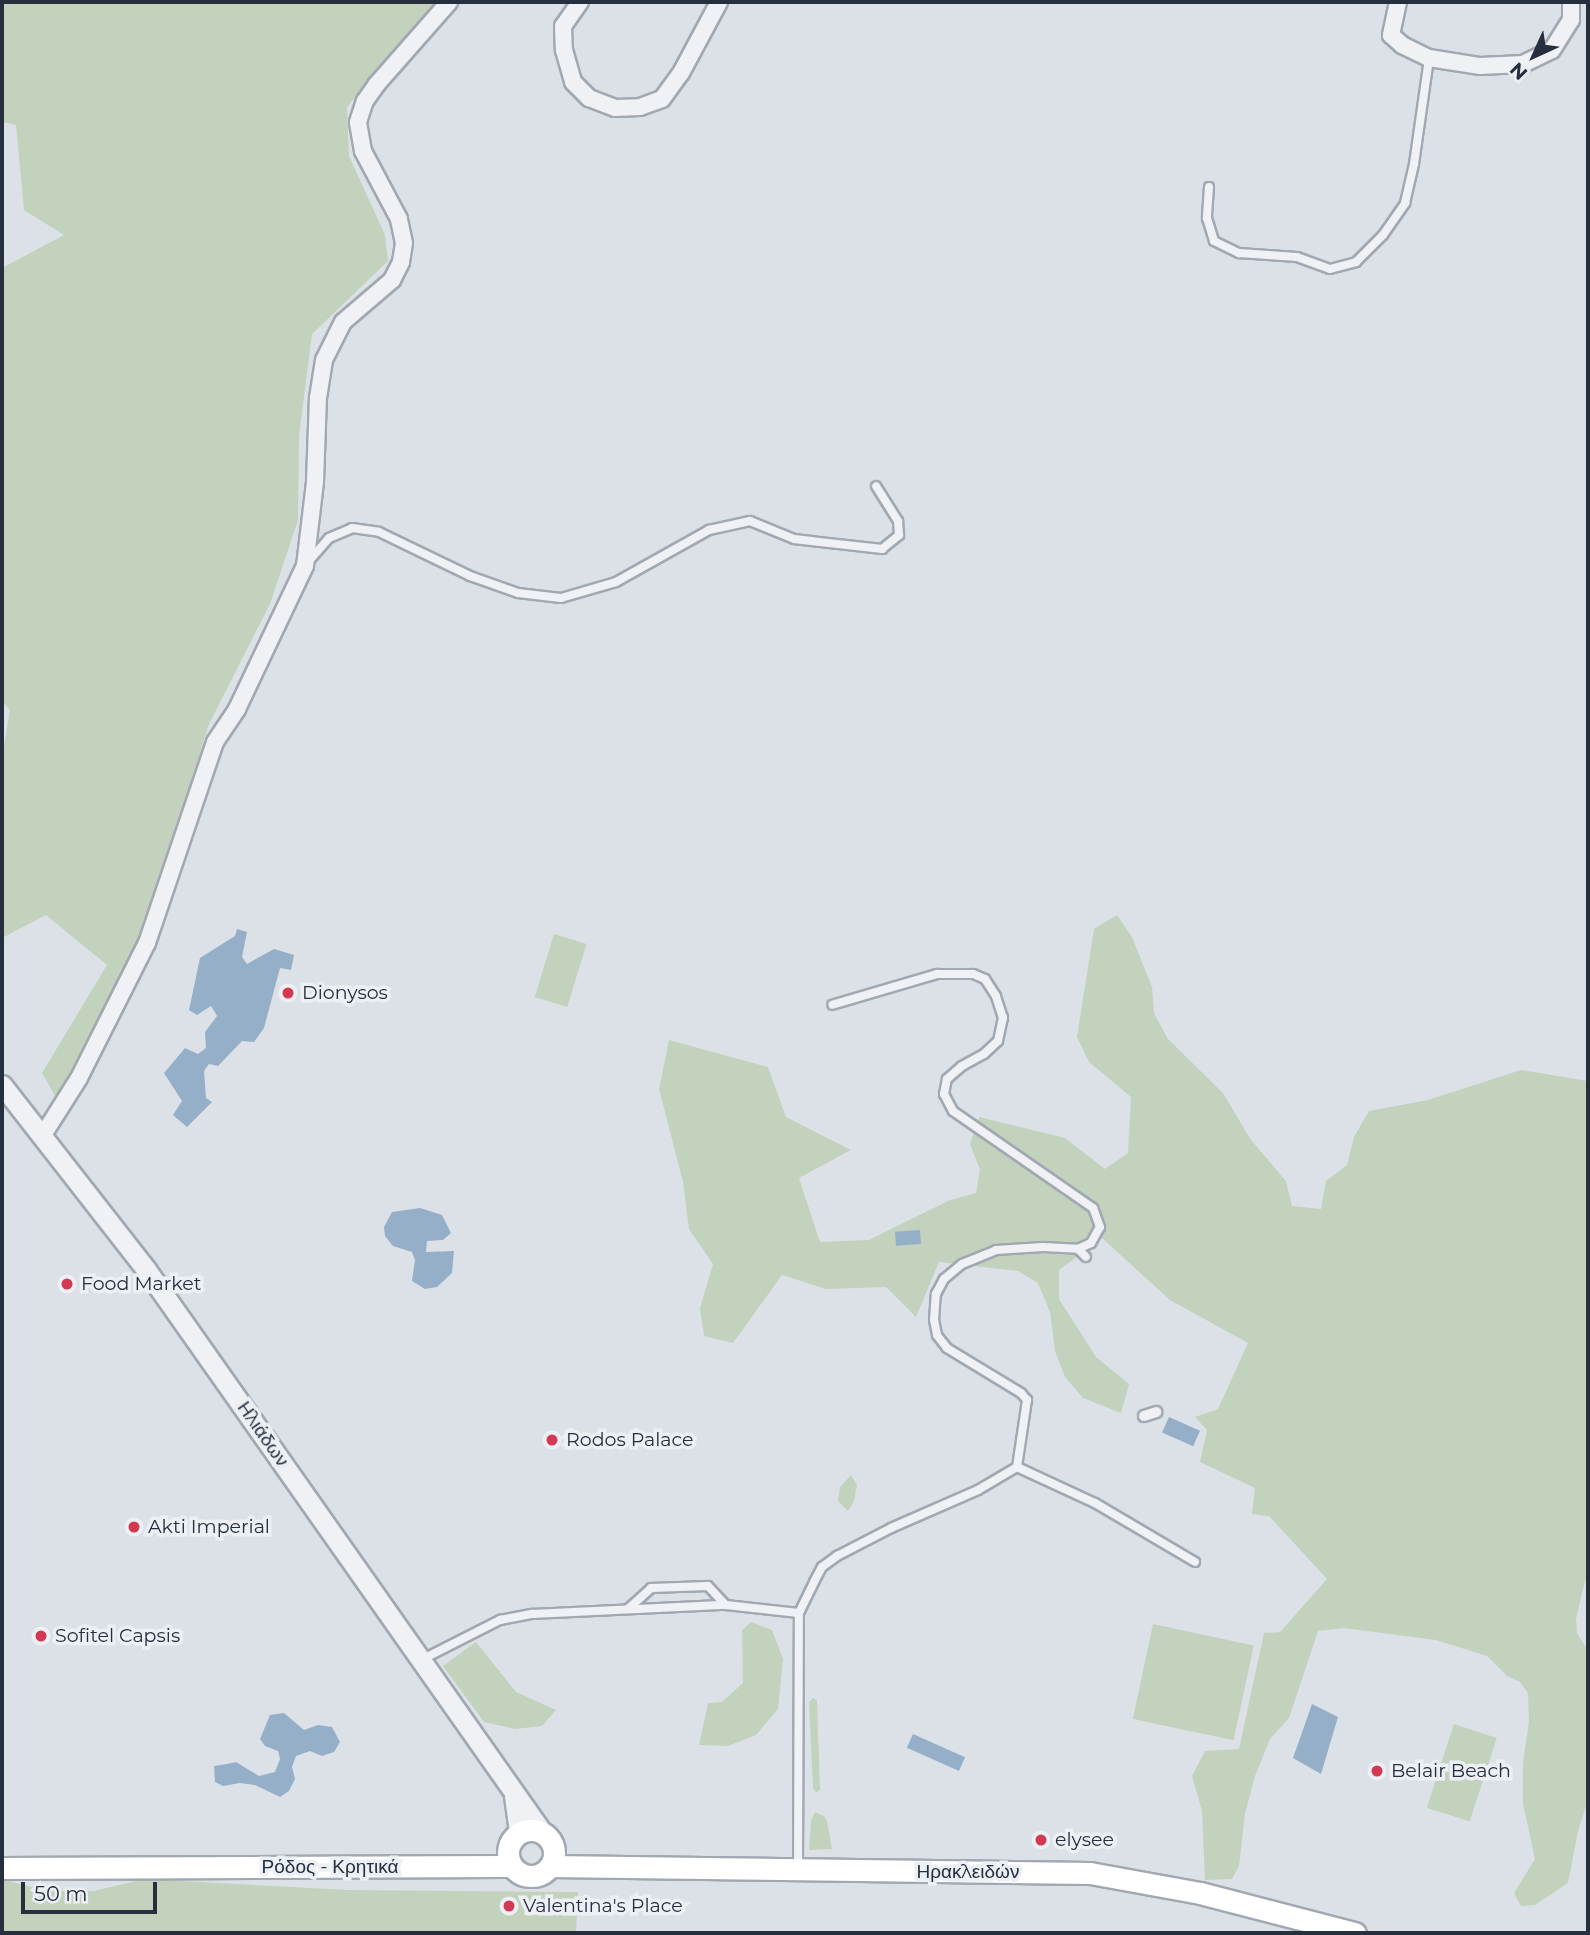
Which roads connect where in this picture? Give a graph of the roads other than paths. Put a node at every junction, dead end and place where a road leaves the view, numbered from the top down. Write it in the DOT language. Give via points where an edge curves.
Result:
graph roads {
  1 [pos="449,2"];
  2 [pos="580,2"];
  3 [pos="719,2"];
  4 [pos="1398,2"];
  5 [pos="1571,2"];
  6 [pos="1429,58"];
  7 [pos="1209,187"];
  8 [pos="876,486"];
  9 [pos="305,566"];
  10 [pos="832,1006"];
  11 [pos="2,1085"];
  12 [pos="43,1135"];
  13 [pos="1078,1249"];
  14 [pos="1086,1257"];
  15 [pos="1156,1412"];
  16 [pos="1144,1416"];
  17 [pos="1017,1467"];
  18 [pos="1195,1562"];
  19 [pos="726,1605"];
  20 [pos="629,1608"];
  21 [pos="799,1613"];
  22 [pos="421,1660"];
  23 [pos="513,1791"];
  24 [pos="519,1832"];
  25 [pos="542,1832"];
  26 [pos="552,1858"];
  27 [pos="503,1861"];
  28 [pos="2,1868"];
  29 [pos="798,1870"];
  30 [pos="1355,1933"];
  1 -- 9 [label="street" via="377,84 358,122 363,152 399,219 404,243 393,280 343,322 324,360"];
  2 -- 3 [label="street" via="563,26 573,82 589,98 615,108 640,107 662,99"];
  4 -- 6 [label="street" via="1391,35"];
  5 -- 6 [label="street" via="1571,20 1552,50 1523,64 1480,66"];
  6 -- 7 [label="lane" via="1405,203 1383,235 1356,262 1330,269 1297,257 1239,253 1214,241 1207,218"];
  8 -- 9 [label="lane" via="898,521 899,535 882,549 794,540 750,521 709,530 616,582 561,598 518,593 379,532 352,527 330,538"];
  9 -- 12 [label="street" via="237,709 215,742 147,943 79,1078"];
  10 -- 13 [label="lane" via="937,974 973,974 985,979 1003,1018 998,1041 947,1079 944,1094 953,1111 1093,1208 1100,1227 1091,1243"];
  11 -- 12 [label="street, Ηλιάδων"];
  12 -- 22 [label="street, Ηλιάδων" via="145,1268"];
  13 -- 14 [label="lane"];
  13 -- 17 [label="lane" via="996,1250 962,1264 944,1279 936,1294 934,1321 947,1348 1027,1400"];
  15 -- 16 [label="street"];
  17 -- 18 [label="lane" via="1095,1503"];
  17 -- 21 [label="lane" via="822,1566"];
  19 -- 20 [label="lane"];
  19 -- 20 [label="lane" via="708,1586 651,1588"];
  19 -- 21 [label="lane"];
  20 -- 22 [label="lane" via="500,1620"];
  21 -- 29 [label="lane"];
  22 -- 23 [label="street, Ηλιάδων"];
  23 -- 24 [label="street"];
  23 -- 25 [label="street, Ηλιάδων"];
  24 -- 25 [label="main road"];
  24 -- 27 [label="main road"];
  25 -- 26 [label="main road" via="552,1843"];
  26 -- 27 [label="main road" via="545,1871 531,1876"];
  26 -- 29 [label="main road, Ηρακλειδών" via="575,1866"];
  27 -- 28 [label="main road, Ρόδος - Κρητικά"];
  29 -- 30 [label="main road, Ηρακλειδών" via="1090,1873 1200,1893"];
}
